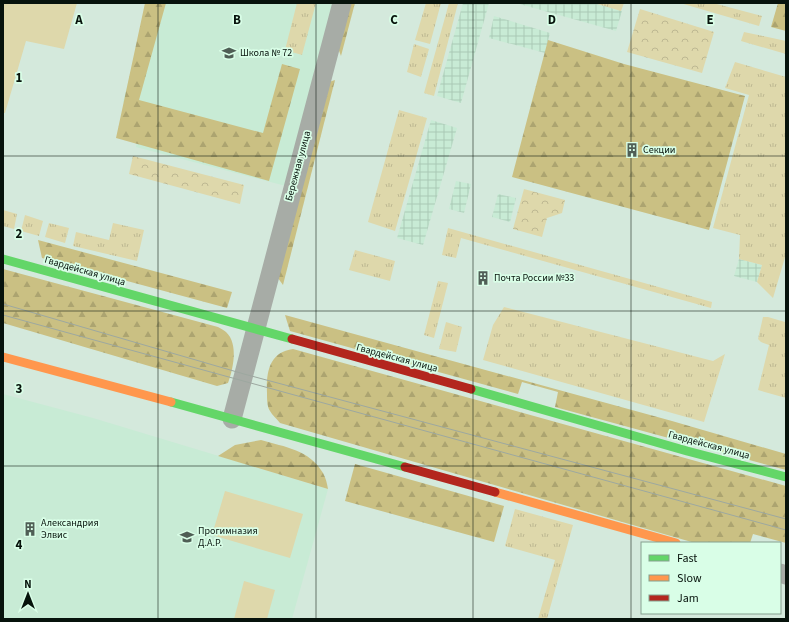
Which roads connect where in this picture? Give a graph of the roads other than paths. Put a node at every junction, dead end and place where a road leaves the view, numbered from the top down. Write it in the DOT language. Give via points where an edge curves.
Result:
graph roads {
  1 [pos="342,3"];
  2 [pos="3,259"];
  3 [pos="255,330"];
  4 [pos="3,357"];
  5 [pos="232,419"];
  6 [pos="786,477"];
  7 [pos="672,542"];
  1 -- 3 [label="street, Бережная улица"];
  2 -- 3 [label="street, Гвардейская улица"];
  3 -- 5 [label="street, Бережная улица"];
  3 -- 6 [label="street, Гвардейская улица"];
  4 -- 5 [label="street"];
  5 -- 7 [label="street"];
}
